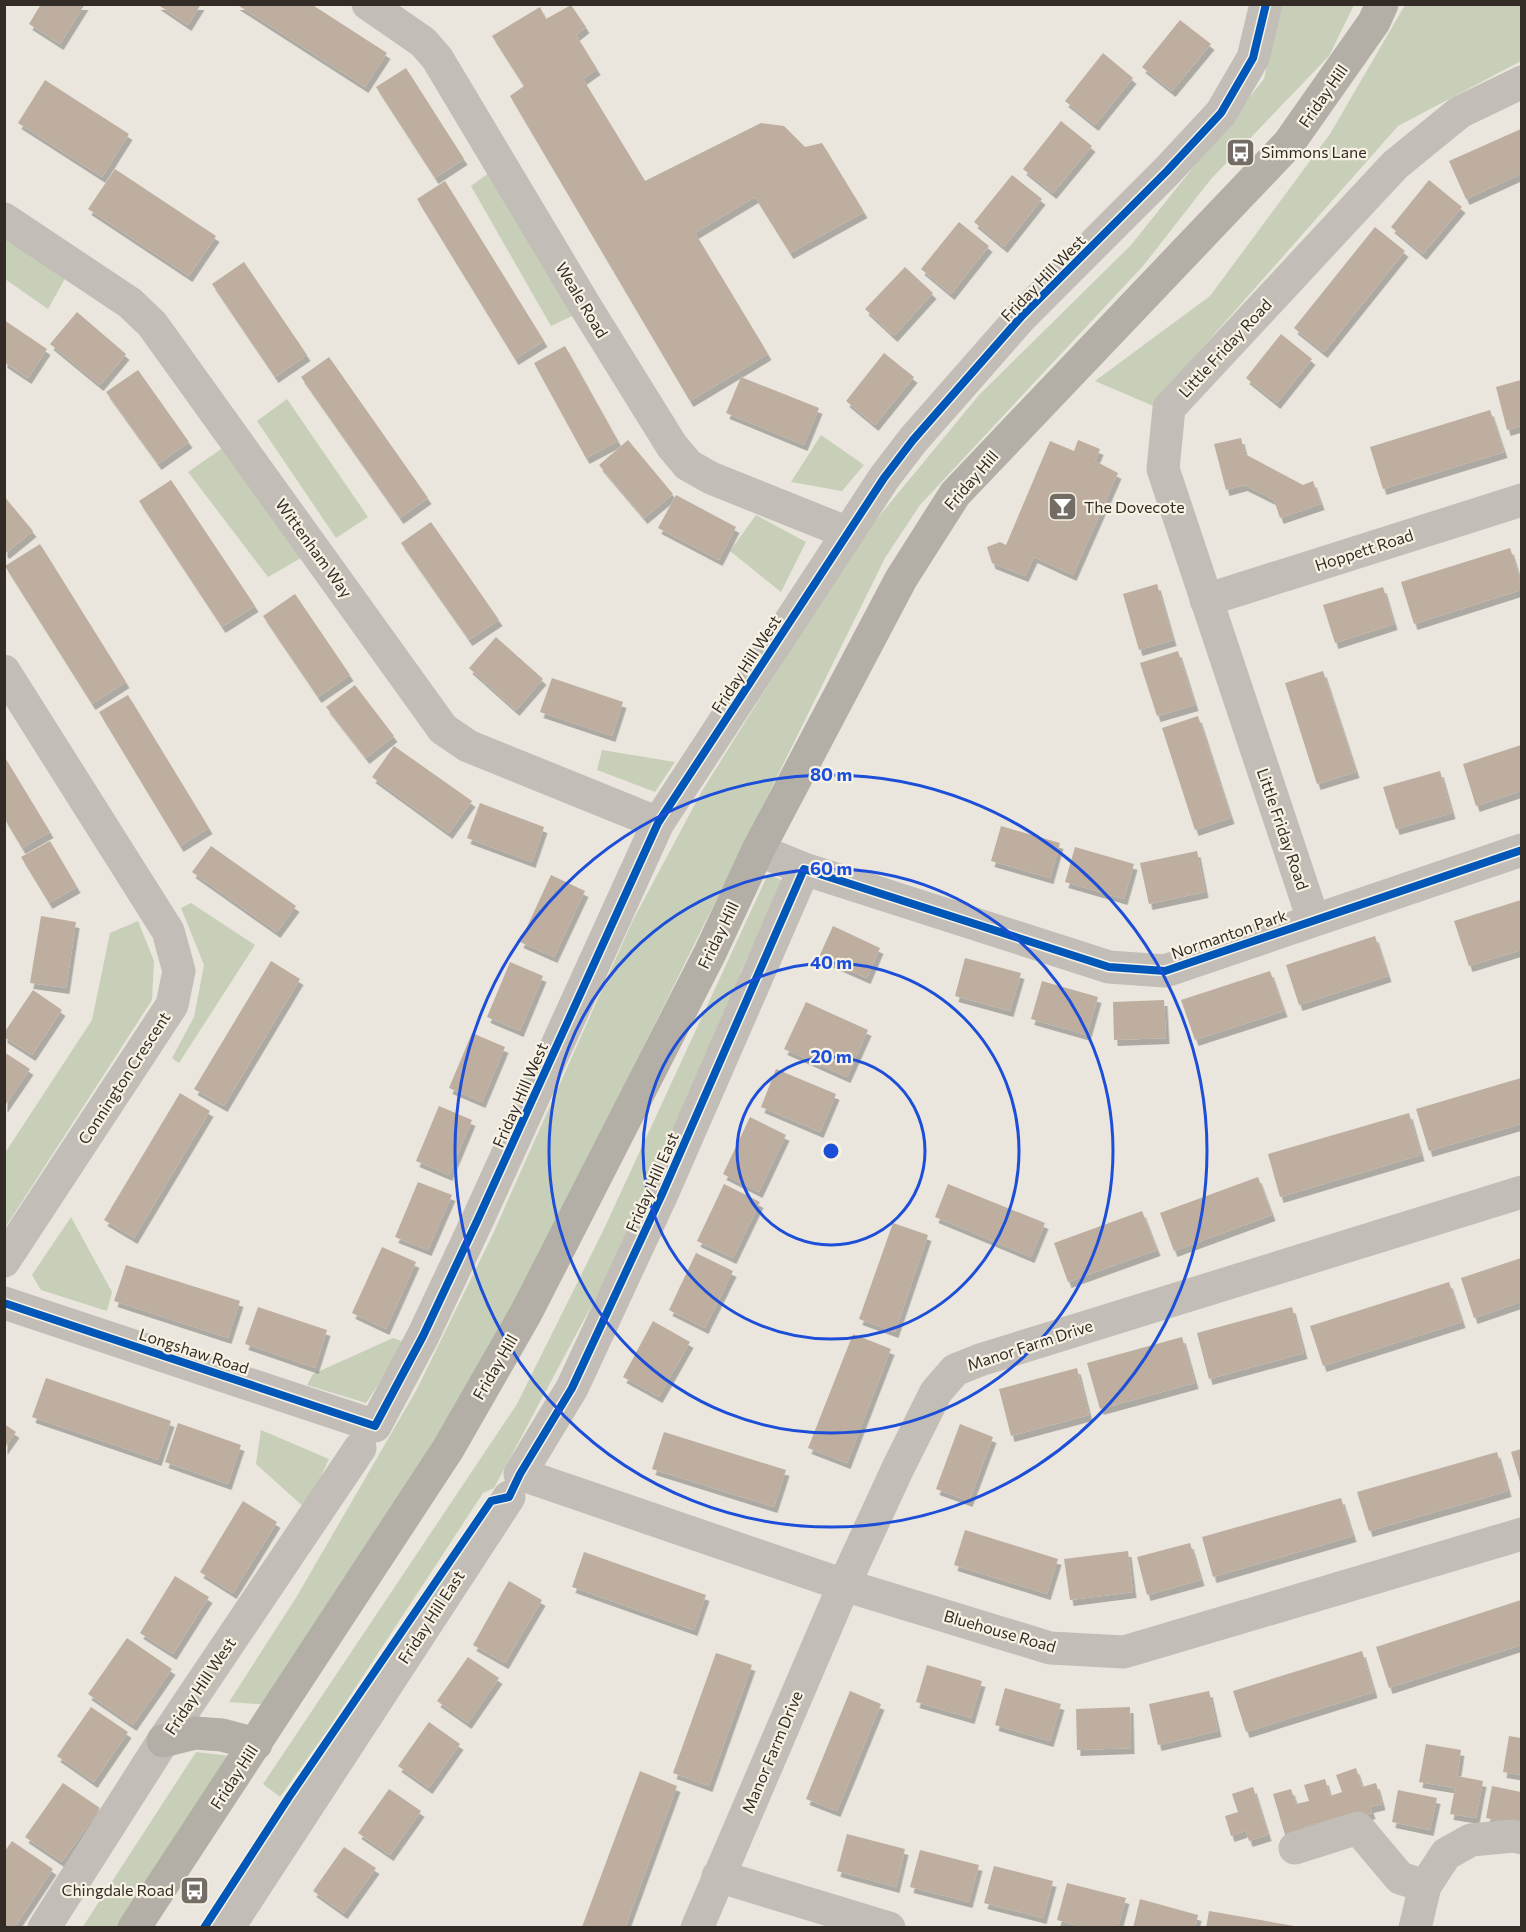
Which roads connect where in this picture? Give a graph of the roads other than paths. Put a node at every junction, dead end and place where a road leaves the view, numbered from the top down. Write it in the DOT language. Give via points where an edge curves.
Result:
graph roads {
  1 [pos="368,4"];
  2 [pos="1266,4"];
  3 [pos="1382,4"];
  4 [pos="1521,82"];
  5 [pos="4,219"];
  6 [pos="1521,500"];
  7 [pos="848,534"];
  8 [pos="1206,600"];
  9 [pos="4,671"];
  10 [pos="658,822"];
  11 [pos="759,850"];
  12 [pos="1521,850"];
  13 [pos="804,869"];
  14 [pos="1313,920"];
  15 [pos="1521,1192"];
  16 [pos="4,1261"];
  17 [pos="4,1303"];
  18 [pos="367,1437"];
  19 [pos="514,1486"];
  20 [pos="1521,1534"];
  21 [pos="844,1585"];
  22 [pos="163,1741"];
  23 [pos="256,1744"];
  24 [pos="1521,1838"];
  25 [pos="1295,1848"];
  26 [pos="718,1876"];
  27 [pos="1425,1886"];
  28 [pos="44,1928"];
  29 [pos="134,1928"];
  30 [pos="228,1928"];
  31 [pos="697,1928"];
  32 [pos="889,1928"];
  33 [pos="1415,1928"];
  1 -- 7 [label="street, Weale Road" via="423,42 436,58 586,309 688,465"];
  2 -- 7 [label="street, Friday Hill West" via="1253,58 1221,113 1014,326 913,440"];
  3 -- 11 [label="main road, Friday Hill" via="1374,22 1289,143 955,494 901,579"];
  4 -- 8 [label="street, Little Friday Road" via="1460,112 1395,165 1170,408 1163,469"];
  5 -- 10 [label="street, Wittenham Way" via="130,303 152,324 443,729 468,746"];
  6 -- 8 [label="street, Hoppett Road"];
  7 -- 10 [label="street, Friday Hill West"];
  8 -- 14 [label="street, Little Friday Road"];
  9 -- 16 [label="street, Connington Crescent" via="168,932 180,971 172,1005"];
  10 -- 18 [label="street, Friday Hill West" via="423,1336"];
  11 -- 13 [label="street, Normanton Park"];
  11 -- 23 [label="main road, Friday Hill" via="526,1313 448,1449"];
  12 -- 14 [label="street, Normanton Park"];
  13 -- 14 [label="street, Normanton Park" via="1109,967 1166,971"];
  13 -- 19 [label="street, Friday Hill East" via="668,1181 572,1388"];
  15 -- 21 [label="street, Manor Farm Drive" via="955,1370 936,1392"];
  17 -- 18 [label="street, Longshaw Road"];
  18 -- 22 [label="street, Friday Hill West"];
  19 -- 21 [label="street, Bluehouse Road"];
  19 -- 30 [label="street, Friday Hill East"];
  20 -- 21 [label="street, Bluehouse Road" via="1124,1653 1050,1648"];
  21 -- 26 [label="street, Manor Farm Drive"];
  22 -- 23 [label="main road" via="195,1733"];
  22 -- 28 [label="street, Friday Hill West"];
  23 -- 29 [label="main road, Friday Hill"];
  24 -- 27 [label="street" via="1471,1840 1446,1854"];
  25 -- 27 [label="street" via="1358,1828 1400,1878"];
  26 -- 31 [label="street, Manor Farm Drive"];
  26 -- 32 [label="street"];
  27 -- 33 [label="street"];
}
